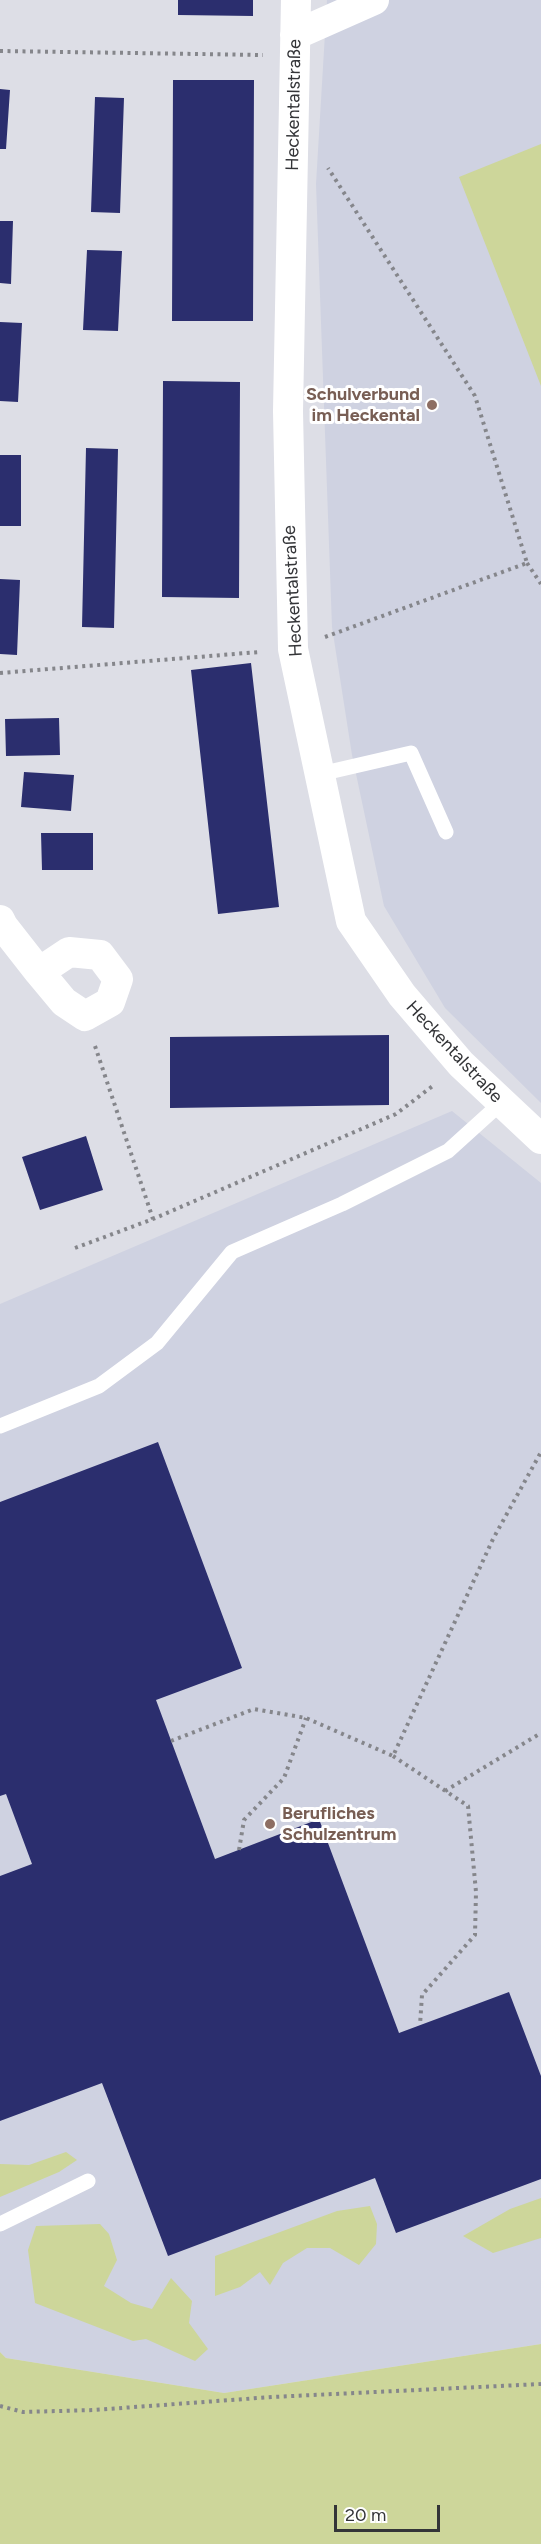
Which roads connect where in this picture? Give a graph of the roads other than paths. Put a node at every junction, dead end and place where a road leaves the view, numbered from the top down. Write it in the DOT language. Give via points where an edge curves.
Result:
graph roads {
  1 [pos="296,0"];
  2 [pos="374,0"];
  3 [pos="295,45"];
  4 [pos="320,774"];
  5 [pos="446,832"];
  6 [pos="0,920"];
  7 [pos="39,972"];
  8 [pos="501,1103"];
  9 [pos="541,1139"];
  10 [pos="0,1426"];
  11 [pos="88,2181"];
  12 [pos="0,2224"];
  1 -- 3 [label="street, Heckentalstraße"];
  2 -- 3 [label="street"];
  3 -- 4 [label="street, Heckentalstraße" via="288,411 293,649"];
  4 -- 5 [label="lane" via="411,753"];
  4 -- 8 [label="street, Heckentalstraße" via="351,921 402,995 461,1064"];
  6 -- 7 [label="street"];
  7 -- 7 [label="street" via="64,1002 85,1016 110,1002 118,979 100,955 69,952"];
  8 -- 9 [label="street, Heckentalstraße"];
  8 -- 10 [label="lane" via="448,1151 342,1204 232,1252 157,1344 99,1386"];
  11 -- 12 [label="lane"];
}
